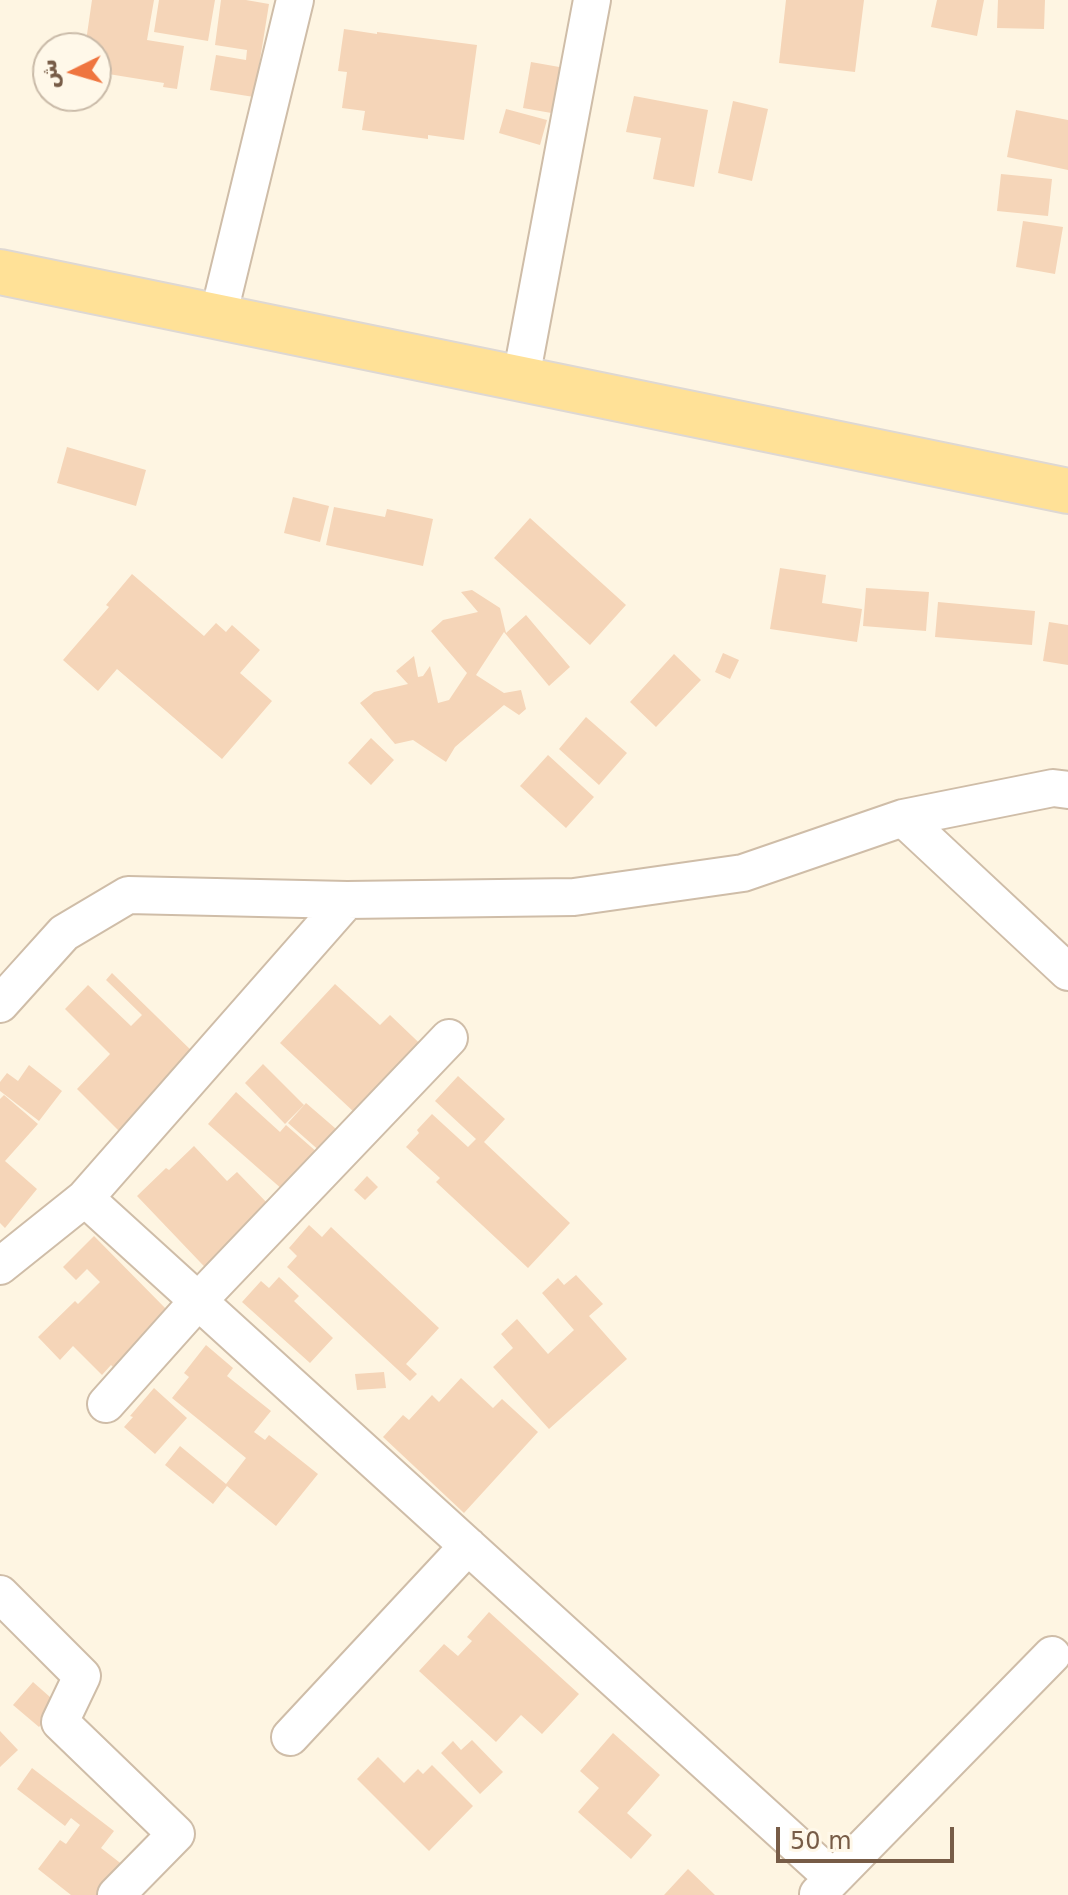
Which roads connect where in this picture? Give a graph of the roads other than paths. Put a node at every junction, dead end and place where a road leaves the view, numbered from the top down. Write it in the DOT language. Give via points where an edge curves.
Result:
graph roads {
  1 [pos="295,0"];
  2 [pos="592,0"];
  3 [pos="0,272"];
  4 [pos="218,317"];
  5 [pos="521,378"];
  6 [pos="1068,491"];
  7 [pos="1068,790"];
  8 [pos="903,818"];
  9 [pos="347,900"];
  10 [pos="1068,972"];
  11 [pos="0,1004"];
  12 [pos="449,1038"];
  13 [pos="85,1198"];
  14 [pos="0,1266"];
  15 [pos="198,1301"];
  16 [pos="106,1404"];
  17 [pos="468,1546"];
  18 [pos="0,1594"];
  19 [pos="1063,1653"];
  20 [pos="290,1737"];
  21 [pos="825,1887"];
  22 [pos="116,1895"];
  1 -- 4 [label="street"];
  2 -- 5 [label="street"];
  3 -- 4 [label="main road"];
  4 -- 5 [label="main road"];
  5 -- 6 [label="main road"];
  7 -- 8 [label="street" via="1053,788"];
  8 -- 9 [label="street" via="743,873 682,882 574,897"];
  8 -- 10 [label="street"];
  9 -- 11 [label="street" via="128,895 64,933"];
  9 -- 13 [label="street"];
  12 -- 15 [label="street"];
  13 -- 14 [label="street"];
  13 -- 15 [label="street"];
  15 -- 16 [label="street"];
  15 -- 17 [label="street"];
  17 -- 20 [label="street"];
  17 -- 21 [label="street"];
  18 -- 22 [label="street" via="82,1676 60,1722 176,1834"];
  19 -- 21 [label="street"];
}
